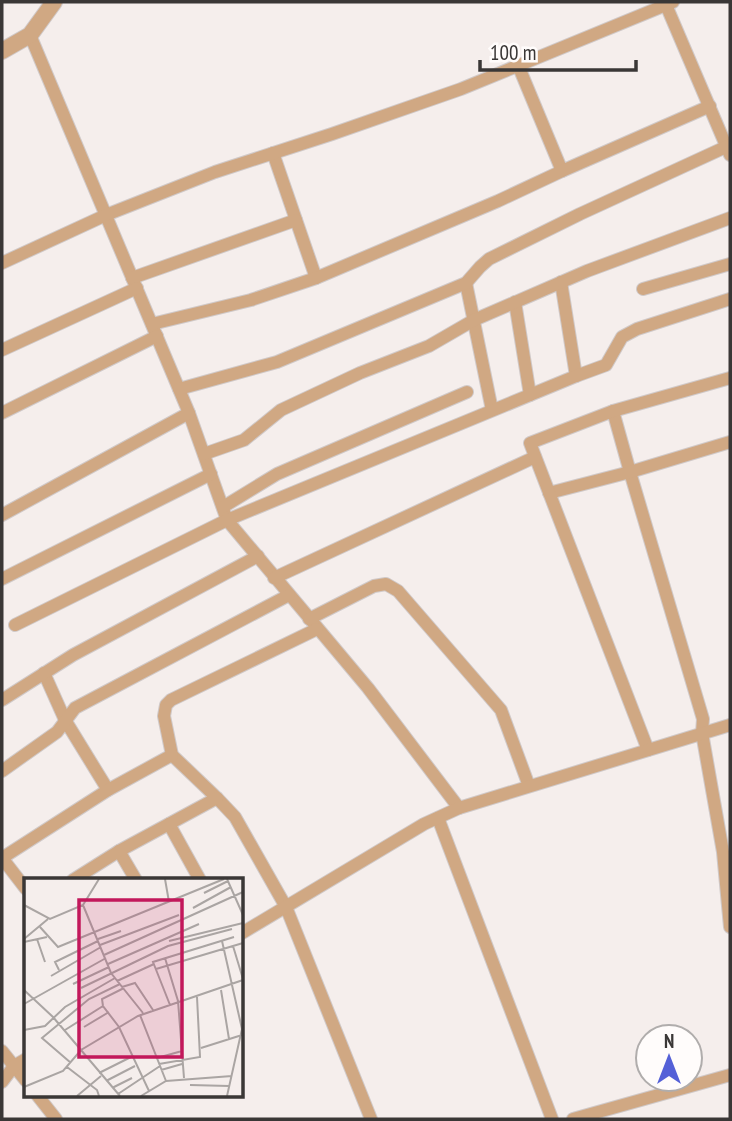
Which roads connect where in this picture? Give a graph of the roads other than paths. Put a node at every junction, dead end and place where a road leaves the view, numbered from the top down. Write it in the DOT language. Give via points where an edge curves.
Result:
graph roads {
  1 [pos="54,2"];
  2 [pos="670,3"];
  3 [pos="641,8"];
  4 [pos="30,35"];
  5 [pos="2,51"];
  6 [pos="519,65"];
  7 [pos="710,106"];
  8 [pos="729,149"];
  9 [pos="273,153"];
  10 [pos="562,170"];
  11 [pos="106,215"];
  12 [pos="730,218"];
  13 [pos="296,220"];
  14 [pos="2,263"];
  15 [pos="730,264"];
  16 [pos="316,278"];
  17 [pos="561,282"];
  18 [pos="135,283"];
  19 [pos="466,283"];
  20 [pos="643,289"];
  21 [pos="730,299"];
  22 [pos="515,302"];
  23 [pos="474,320"];
  24 [pos="154,330"];
  25 [pos="2,350"];
  26 [pos="576,376"];
  27 [pos="730,378"];
  28 [pos="179,389"];
  29 [pos="467,392"];
  30 [pos="530,395"];
  31 [pos="492,410"];
  32 [pos="613,411"];
  33 [pos="2,413"];
  34 [pos="189,413"];
  35 [pos="730,442"];
  36 [pos="204,454"];
  37 [pos="535,457"];
  38 [pos="629,472"];
  39 [pos="211,474"];
  40 [pos="549,493"];
  41 [pos="225,513"];
  42 [pos="2,515"];
  43 [pos="258,556"];
  44 [pos="274,578"];
  45 [pos="2,579"];
  46 [pos="289,595"];
  47 [pos="313,624"];
  48 [pos="15,625"];
  49 [pos="44,673"];
  50 [pos="2,700"];
  51 [pos="65,720"];
  52 [pos="730,725"];
  53 [pos="702,733"];
  54 [pos="648,750"];
  55 [pos="172,755"];
  56 [pos="2,771"];
  57 [pos="529,786"];
  58 [pos="108,790"];
  59 [pos="217,797"];
  60 [pos="459,808"];
  61 [pos="438,818"];
  62 [pos="169,824"];
  63 [pos="119,851"];
  64 [pos="2,858"];
  65 [pos="76,878"];
  66 [pos="135,878"];
  67 [pos="199,878"];
  68 [pos="24,886"];
  69 [pos="286,907"];
  70 [pos="730,927"];
  71 [pos="243,932"];
  72 [pos="2,1051"];
  73 [pos="24,1060"];
  74 [pos="14,1066"];
  75 [pos="730,1075"];
  76 [pos="24,1078"];
  77 [pos="2,1082"];
  78 [pos="38,1096"];
  79 [pos="368,1118"];
  80 [pos="56,1119"];
  81 [pos="552,1119"];
  82 [pos="573,1119"];
  1 -- 4 [label="street"];
  2 -- 3 [label="street"];
  2 -- 7 [label="street"];
  3 -- 6 [label="street"];
  4 -- 5 [label="street"];
  4 -- 11 [label="street"];
  6 -- 9 [label="street"];
  6 -- 10 [label="street"];
  7 -- 8 [label="street"];
  7 -- 10 [label="street"];
  8 -- 19 [label="street" via="580,214 489,260"];
  9 -- 11 [label="street"];
  9 -- 13 [label="street"];
  10 -- 16 [label="street"];
  11 -- 14 [label="street"];
  11 -- 18 [label="street"];
  12 -- 17 [label="street"];
  13 -- 16 [label="street"];
  13 -- 18 [label="street"];
  15 -- 20 [label="street"];
  16 -- 24 [label="street"];
  17 -- 22 [label="street"];
  17 -- 26 [label="street"];
  18 -- 24 [label="street"];
  18 -- 25 [label="street"];
  19 -- 23 [label="street"];
  19 -- 28 [label="street" via="277,362"];
  21 -- 26 [label="street" via="637,328 622,337 606,365"];
  22 -- 23 [label="street"];
  22 -- 30 [label="street"];
  23 -- 31 [label="street"];
  23 -- 36 [label="street" via="429,346 281,410 244,440"];
  24 -- 28 [label="street"];
  24 -- 33 [label="street"];
  26 -- 30 [label="street"];
  27 -- 32 [label="street"];
  28 -- 34 [label="street"];
  29 -- 41 [label="street" via="277,474"];
  30 -- 31 [label="street"];
  31 -- 41 [label="street"];
  32 -- 37 [label="street" via="530,443"];
  32 -- 38 [label="street"];
  34 -- 36 [label="street"];
  34 -- 42 [label="street"];
  35 -- 38 [label="street"];
  36 -- 39 [label="street"];
  37 -- 40 [label="street"];
  37 -- 44 [label="street"];
  38 -- 40 [label="street"];
  38 -- 53 [label="street" via="703,719"];
  39 -- 41 [label="street"];
  39 -- 45 [label="street"];
  40 -- 54 [label="street"];
  41 -- 43 [label="street"];
  41 -- 48 [label="street"];
  43 -- 44 [label="street"];
  43 -- 49 [label="street"];
  44 -- 46 [label="street"];
  46 -- 47 [label="street"];
  46 -- 51 [label="street" via="75,708"];
  47 -- 55 [label="street" via="166,705"];
  47 -- 57 [label="street" via="374,586 386,584 398,591 501,710"];
  47 -- 60 [label="street"];
  49 -- 50 [label="street"];
  49 -- 51 [label="street"];
  51 -- 56 [label="street" via="57,732"];
  51 -- 58 [label="street"];
  52 -- 53 [label="street"];
  53 -- 54 [label="street"];
  53 -- 70 [label="street" via="723,852"];
  54 -- 57 [label="street"];
  55 -- 58 [label="street"];
  55 -- 59 [label="street"];
  57 -- 60 [label="street"];
  58 -- 64 [label="street"];
  59 -- 62 [label="street"];
  59 -- 69 [label="street" via="235,817"];
  60 -- 61 [label="street"];
  61 -- 69 [label="street"];
  61 -- 81 [label="street"];
  62 -- 63 [label="street"];
  62 -- 67 [label="street"];
  63 -- 65 [label="street"];
  63 -- 66 [label="street"];
  64 -- 68 [label="street"];
  69 -- 71 [label="street"];
  69 -- 79 [label="street"];
  72 -- 74 [label="street"];
  73 -- 74 [label="street"];
  74 -- 76 [label="street"];
  74 -- 77 [label="street"];
  75 -- 82 [label="street"];
  78 -- 80 [label="street"];
}
